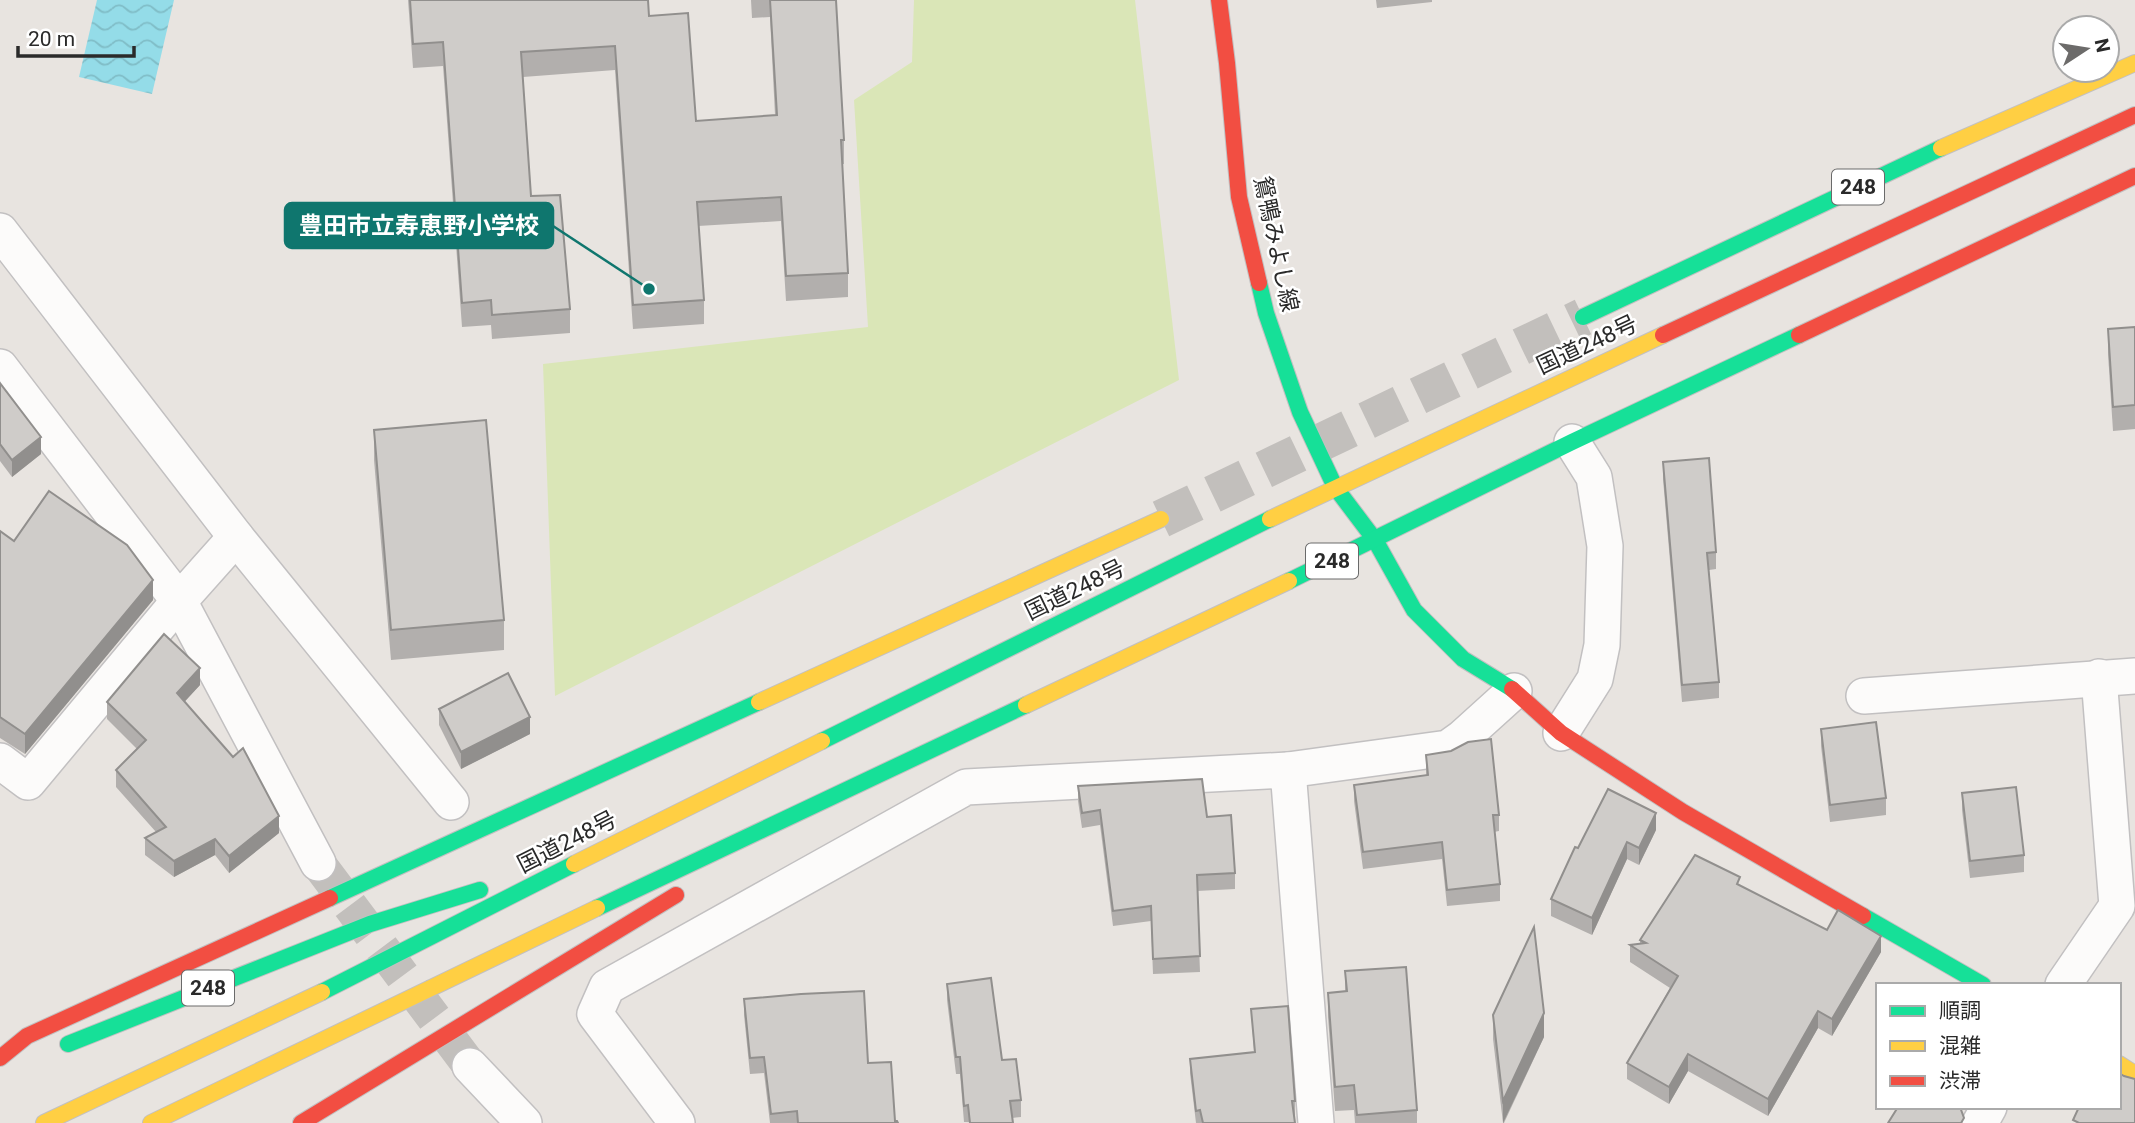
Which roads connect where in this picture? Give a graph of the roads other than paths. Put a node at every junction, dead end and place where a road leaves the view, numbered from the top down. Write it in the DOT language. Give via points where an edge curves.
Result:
graph roads {
  1 [pos="1219,0"];
  2 [pos="2135,63"];
  3 [pos="2135,115"];
  4 [pos="2135,176"];
  5 [pos="0,232"];
  6 [pos="1583,317"];
  7 [pos="0,367"];
  8 [pos="1572,442"];
  9 [pos="1335,487"];
  10 [pos="1161,519"];
  11 [pos="236,537"];
  12 [pos="1375,540"];
  13 [pos="180,601"];
  14 [pos="2135,676"];
  15 [pos="2099,677"];
  16 [pos="1514,691"];
  17 [pos="1864,696"];
  18 [pos="1561,733"];
  19 [pos="953,740"];
  20 [pos="0,761"];
  21 [pos="1288,770"];
  22 [pos="870,779"];
  23 [pos="966,787"];
  24 [pos="451,802"];
  25 [pos="599,851"];
  26 [pos="318,863"];
  27 [pos="728,864"];
  28 [pos="692,885"];
  29 [pos="1980,983"];
  30 [pos="2064,983"];
  31 [pos="49,1052"];
  32 [pos="0,1058"];
  33 [pos="24,1061"];
  34 [pos="470,1066"];
  35 [pos="0,1070"];
  36 [pos="44,1123"];
  37 [pos="151,1123"];
  38 [pos="301,1123"];
  39 [pos="524,1123"];
  40 [pos="677,1123"];
  41 [pos="1316,1123"];
  1 -- 9 [label="main road, 鴛鴨みよし線" via="1240,197 1266,313 1300,412"];
  2 -- 6 [label="main road, 248" via="1973,133"];
  3 -- 9 [label="main road, 国道248号 / 248"];
  4 -- 8 [label="main road, 248"];
  5 -- 11 [label="street"];
  7 -- 13 [label="street"];
  8 -- 12 [label="main road, 248"];
  8 -- 18 [label="street" via="1594,477 1605,546 1602,645 1595,679"];
  9 -- 12 [label="main road, 鴛鴨みよし線"];
  9 -- 25 [label="main road, 国道248号 / 248"];
  10 -- 32 [label="main road, 248" via="27,1036"];
  11 -- 13 [label="street"];
  11 -- 24 [label="street"];
  12 -- 16 [label="main road, 鴛鴨みよし線" via="1414,610 1463,659"];
  12 -- 19 [label="main road, 248"];
  13 -- 20 [label="street" via="28,782"];
  13 -- 26 [label="street"];
  14 -- 15 [label="street"];
  15 -- 17 [label="street"];
  15 -- 30 [label="street" via="2117,906"];
  16 -- 18 [label="main road, 鴛鴨みよし線"];
  16 -- 21 [label="street" via="1448,748"];
  18 -- 29 [label="main road, 鴛鴨みよし線" via="1694,818"];
  19 -- 22 [label="main road, 248"];
  19 -- 23 [label="street"];
  21 -- 23 [label="street"];
  21 -- 41 [label="street"];
  22 -- 27 [label="main road, 248"];
  22 -- 37 [label="main road, 248"];
  23 -- 40 [label="street" via="607,986 595,1014"];
  25 -- 31 [label="main road, 248" via="370,923"];
  25 -- 36 [label="main road, 国道248号 / 248" via="344,981"];
  28 -- 38 [label="main road"];
  33 -- 35 [label="main road"];
  34 -- 39 [label="street"];
}
